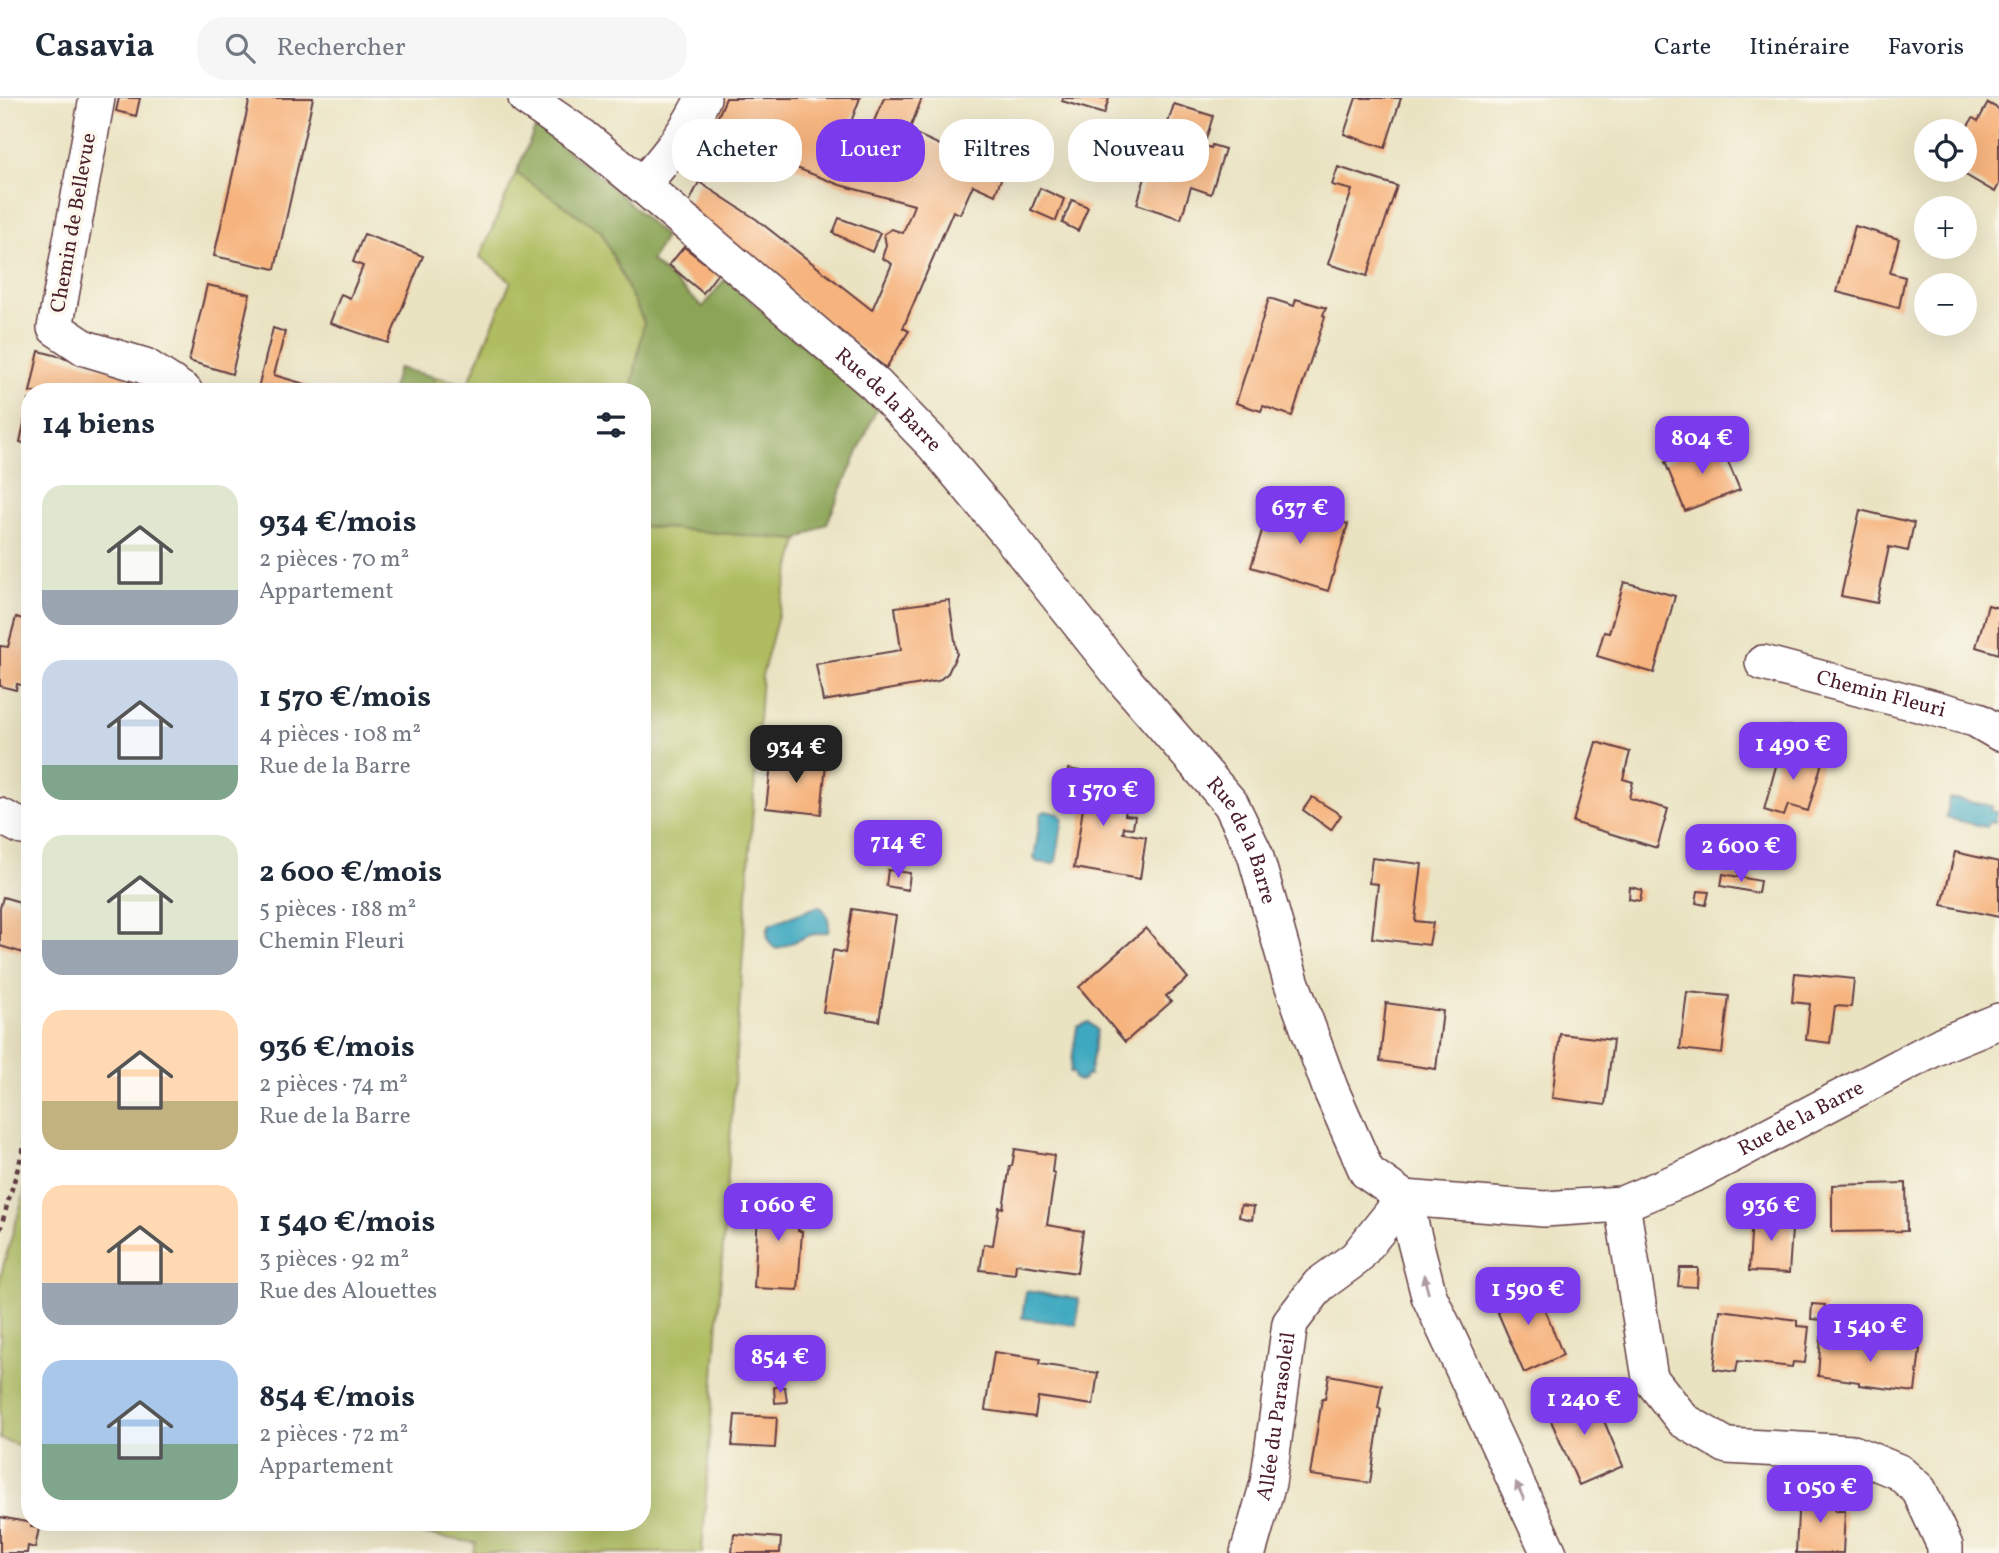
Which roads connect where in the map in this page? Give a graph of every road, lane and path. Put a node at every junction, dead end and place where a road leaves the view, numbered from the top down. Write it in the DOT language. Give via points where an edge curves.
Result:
graph roads {
  1 [pos="97,98"];
  2 [pos="526,98"];
  3 [pos="703,98"];
  4 [pos="642,185"];
  5 [pos="171,383"];
  6 [pos="1763,663"];
  7 [pos="1999,733"];
  8 [pos="1999,1021"];
  9 [pos="21,1157"];
  10 [pos="1404,1198"];
  11 [pos="1622,1204"];
  12 [pos="0,1230"];
  13 [pos="1248,1553"];
  14 [pos="1549,1553"];
  15 [pos="1945,1553"];
  1 -- 5 [label="street, Chemin de Bellevue" via="55,328 85,348 145,366"];
  2 -- 4 [label="street, Rue de la Barre"];
  3 -- 4 [label="street" via="675,146"];
  4 -- 10 [label="street, Rue de la Barre" via="875,384 917,428 1231,804 1255,854 1291,981 1330,1088 1367,1172"];
  6 -- 7 [label="street, Chemin Fleuri" via="1975,719"];
  8 -- 11 [label="street, Rue de la Barre" via="1943,1044 1699,1172"];
  9 -- 12 [label="path"];
  10 -- 11 [label="street, Rue de la Barre" via="1544,1209"];
  10 -- 13 [label="street, Allée du Parasoleil" via="1356,1258 1318,1285 1290,1323 1268,1483"];
  14 -- 10 [label="street, one-way" via="1429,1296"];
  11 -- 15 [label="street" via="1650,1378 1683,1420 1727,1446 1853,1453 1899,1472 1919,1490"];
}
